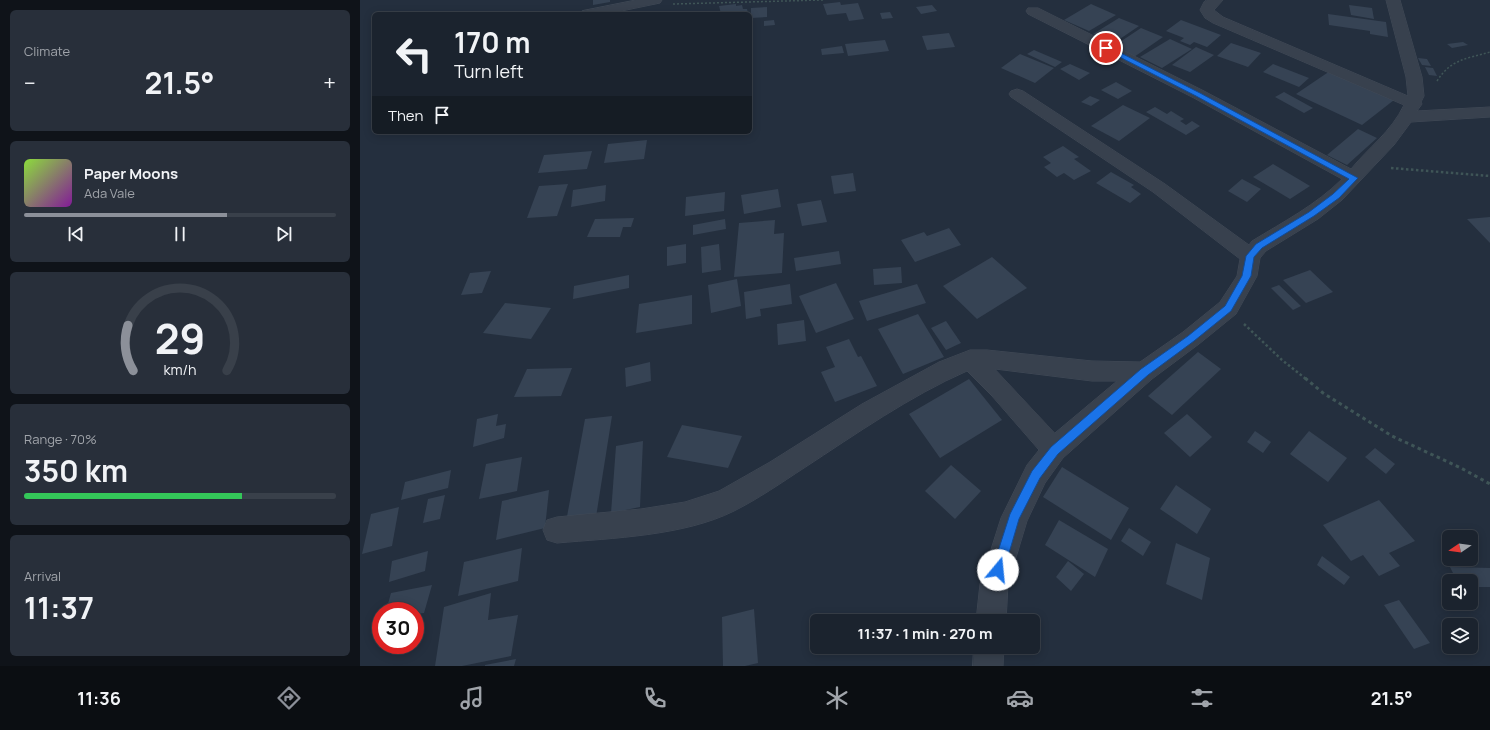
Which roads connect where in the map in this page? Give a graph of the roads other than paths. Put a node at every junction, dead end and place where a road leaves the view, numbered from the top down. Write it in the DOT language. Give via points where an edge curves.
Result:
graph roads {
  1 [pos="654,0"];
  2 [pos="1216,0"];
  3 [pos="1393,0"];
  4 [pos="1033,11"];
  5 [pos="597,12"];
  6 [pos="1017,94"];
  7 [pos="1412,106"];
  8 [pos="1490,112"];
  9 [pos="1358,172"];
  10 [pos="1250,256"];
  11 [pos="970,359"];
  12 [pos="1144,372"];
  13 [pos="1054,450"];
  14 [pos="557,530"];
  15 [pos="992,614"];
  16 [pos="989,654"];
  17 [pos="988,666"];
  1 -- 5 [label="street"];
  2 -- 7 [label="street" via="1207,10 1218,20"];
  3 -- 7 [label="street" via="1412,70"];
  4 -- 9 [label="street"];
  6 -- 10 [label="street" via="1159,188"];
  7 -- 8 [label="street"];
  7 -- 9 [label="street" via="1388,141"];
  9 -- 10 [label="street" via="1336,196 1259,246"];
  10 -- 12 [label="street" via="1247,276 1228,308"];
  11 -- 12 [label="street" via="1092,371"];
  11 -- 13 [label="street"];
  11 -- 14 [label="street" via="871,411 725,502 685,515"];
  12 -- 13 [label="street"];
  13 -- 15 [label="street" via="1036,474 1014,518 994,584"];
  16 -- 17 [label="street"];
}
